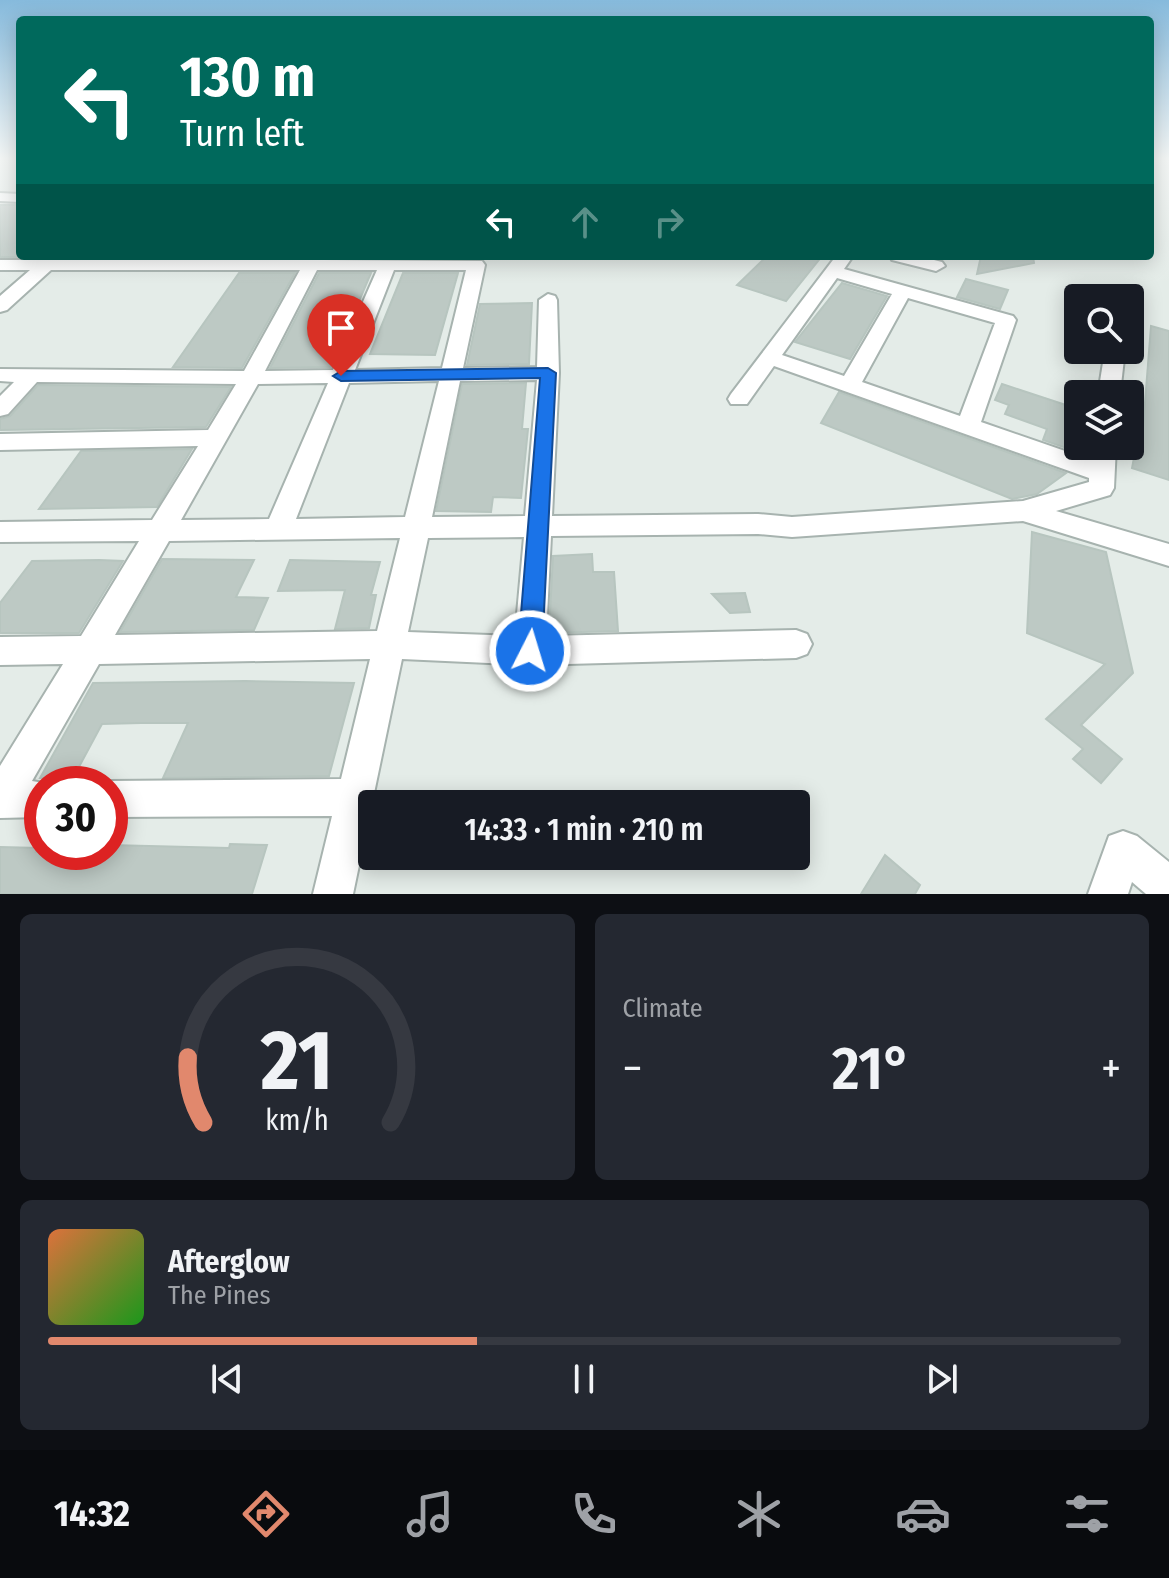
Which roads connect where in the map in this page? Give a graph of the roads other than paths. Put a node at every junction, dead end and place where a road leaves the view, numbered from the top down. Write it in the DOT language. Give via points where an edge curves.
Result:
graph roads {
  1 [pos="913,260"];
  2 [pos="44,261"];
  3 [pos="314,261"];
  4 [pos="132,262"];
  5 [pos="840,264"];
  6 [pos="0,265"];
  7 [pos="387,266"];
  8 [pos="936,266"];
  9 [pos="903,291"];
  10 [pos="0,293"];
  11 [pos="548,300"];
  12 [pos="0,306"];
  13 [pos="770,358"];
  14 [pos="548,373"];
  15 [pos="451,374"];
  16 [pos="0,375"];
  17 [pos="31,376"];
  18 [pos="341,376"];
  19 [pos="251,378"];
  20 [pos="849,385"];
  21 [pos="739,399"];
  22 [pos="0,409"];
  23 [pos="968,426"];
  24 [pos="215,438"];
  25 [pos="0,442"];
  26 [pos="1103,460"];
  27 [pos="1102,473"];
  28 [pos="1023,511"];
  29 [pos="540,526"];
  30 [pos="416,528"];
  31 [pos="278,529"];
  32 [pos="160,530"];
  33 [pos="0,532"];
  34 [pos="1169,555"];
  35 [pos="796,644"];
  36 [pos="389,645"];
  37 [pos="0,651"];
  38 [pos="89,651"];
  39 [pos="530,651"];
  40 [pos="355,797"];
  41 [pos="0,799"];
  42 [pos="24,799"];
  43 [pos="128,799"];
  44 [pos="1169,887"];
  45 [pos="333,894"];
  46 [pos="1108,894"];
  1 -- 8 [label="street"];
  2 -- 4 [label="street"];
  2 -- 6 [label="street"];
  2 -- 10 [label="street"];
  2 -- 12 [label="street"];
  3 -- 4 [label="street"];
  3 -- 7 [label="street"];
  3 -- 19 [label="street"];
  5 -- 9 [label="street"];
  5 -- 13 [label="street"];
  7 -- 15 [label="street" via="476,265"];
  7 -- 18 [label="street"];
  9 -- 20 [label="street"];
  9 -- 23 [label="street" via="1006,320"];
  11 -- 14 [label="street"];
  13 -- 20 [label="street"];
  13 -- 21 [label="street"];
  14 -- 15 [label="street"];
  14 -- 29 [label="street"];
  15 -- 18 [label="street"];
  15 -- 30 [label="street"];
  16 -- 17 [label="street"];
  17 -- 19 [label="street"];
  17 -- 22 [label="street"];
  18 -- 19 [label="street"];
  18 -- 31 [label="street"];
  19 -- 24 [label="street"];
  20 -- 23 [label="street"];
  23 -- 27 [label="street"];
  24 -- 25 [label="street"];
  24 -- 32 [label="street"];
  26 -- 27 [label="street"];
  27 -- 28 [label="street" via="1101,488"];
  28 -- 29 [label="street" via="792,527"];
  28 -- 34 [label="street"];
  29 -- 30 [label="street"];
  29 -- 39 [label="street"];
  30 -- 31 [label="street"];
  30 -- 36 [label="street"];
  31 -- 32 [label="street"];
  32 -- 33 [label="street"];
  32 -- 38 [label="street"];
  35 -- 39 [label="street"];
  36 -- 38 [label="street"];
  36 -- 39 [label="street"];
  36 -- 40 [label="street"];
  37 -- 38 [label="street"];
  38 -- 41 [label="street"];
  40 -- 43 [label="street"];
  40 -- 45 [label="street"];
  41 -- 42 [label="street"];
  44 -- 46 [label="street" via="1123,850"];
}
